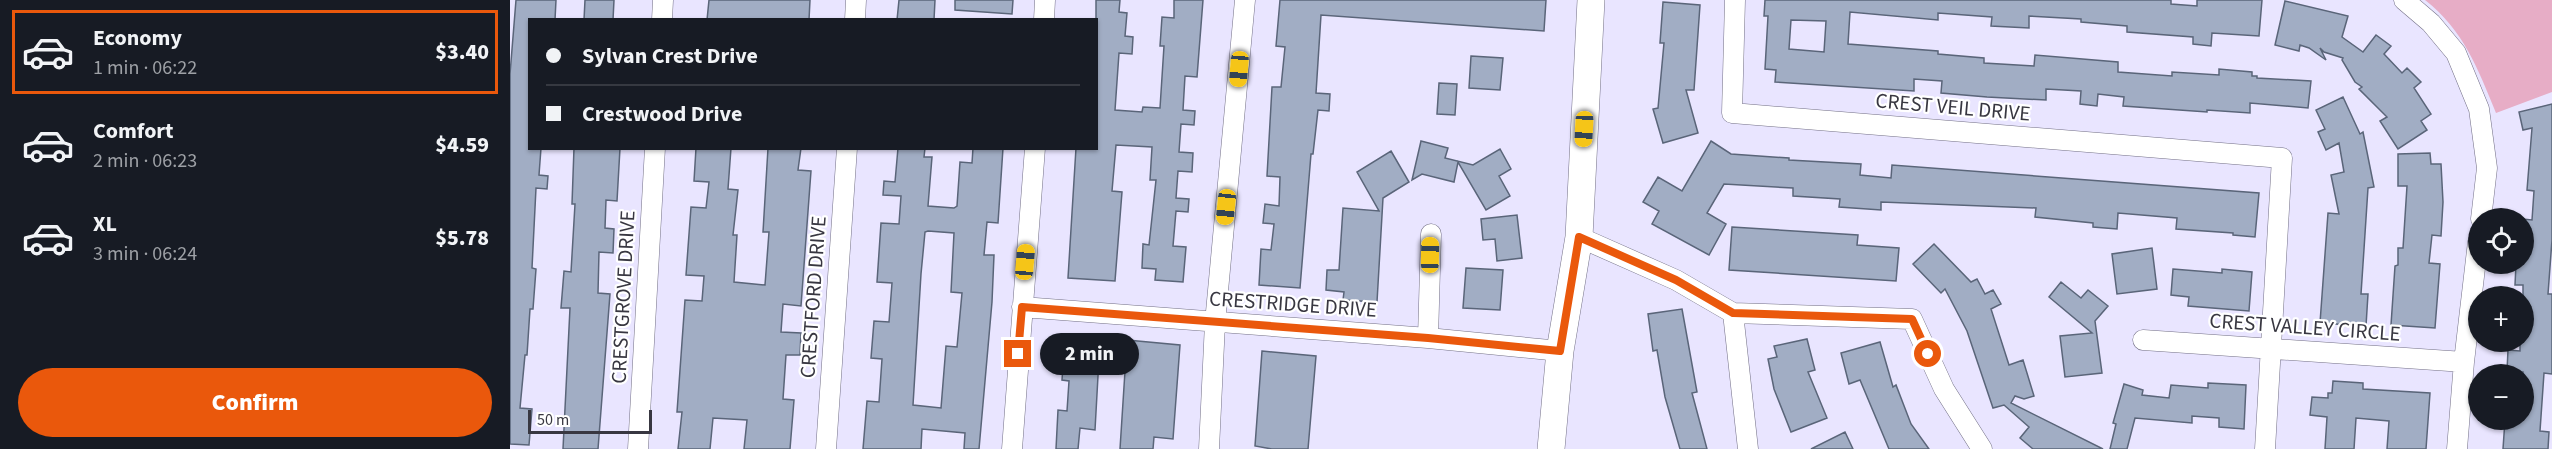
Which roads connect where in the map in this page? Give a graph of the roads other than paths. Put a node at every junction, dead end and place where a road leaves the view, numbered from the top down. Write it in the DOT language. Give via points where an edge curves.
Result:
graph roads {
  1 [pos="663,0"];
  2 [pos="856,0"];
  3 [pos="1045,0"];
  4 [pos="1245,0"];
  5 [pos="1591,0"];
  6 [pos="1735,0"];
  7 [pos="2404,0"];
  8 [pos="662,18"];
  9 [pos="855,18"];
  10 [pos="1044,18"];
  11 [pos="655,150"];
  12 [pos="847,150"];
  13 [pos="1035,150"];
  14 [pos="2482,208"];
  15 [pos="1431,234"];
  16 [pos="1579,237"];
  17 [pos="2474,274"];
  18 [pos="1022,307"];
  19 [pos="1733,313"];
  20 [pos="1215,323"];
  21 [pos="1428,338"];
  22 [pos="2143,340"];
  23 [pos="2272,349"];
  24 [pos="1560,351"];
  25 [pos="2464,362"];
  26 [pos="638,449"];
  27 [pos="826,449"];
  28 [pos="1012,449"];
  29 [pos="1209,449"];
  30 [pos="1551,449"];
  31 [pos="1748,449"];
  32 [pos="1982,449"];
  33 [pos="2265,449"];
  34 [pos="2457,449"];
  1 -- 8 [label="street"];
  2 -- 9 [label="street"];
  3 -- 10 [label="street"];
  4 -- 20 [label="street"];
  5 -- 16 [label="main road"];
  6 -- 23 [label="street, CREST VEIL DRIVE" via="1732,113 2282,158"];
  7 -- 14 [label="street" via="2431,23 2456,53 2479,109 2487,168"];
  11 -- 26 [label="street, CRESTGROVE DRIVE"];
  12 -- 27 [label="street, CRESTFORD DRIVE"];
  13 -- 18 [label="street"];
  15 -- 21 [label="street"];
  16 -- 19 [label="street" via="1676,280"];
  16 -- 24 [label="main road"];
  17 -- 25 [label="street"];
  18 -- 20 [label="street, CRESTRIDGE DRIVE"];
  18 -- 28 [label="street"];
  19 -- 31 [label="street"];
  19 -- 32 [label="street" via="1912,319 1944,389"];
  20 -- 21 [label="street, CRESTRIDGE DRIVE"];
  20 -- 29 [label="street"];
  21 -- 24 [label="street, CRESTRIDGE DRIVE"];
  22 -- 23 [label="street, CREST VALLEY CIRCLE"];
  23 -- 25 [label="street, CREST VALLEY CIRCLE"];
  23 -- 33 [label="street"];
  24 -- 30 [label="main road"];
  25 -- 34 [label="street"];
}
